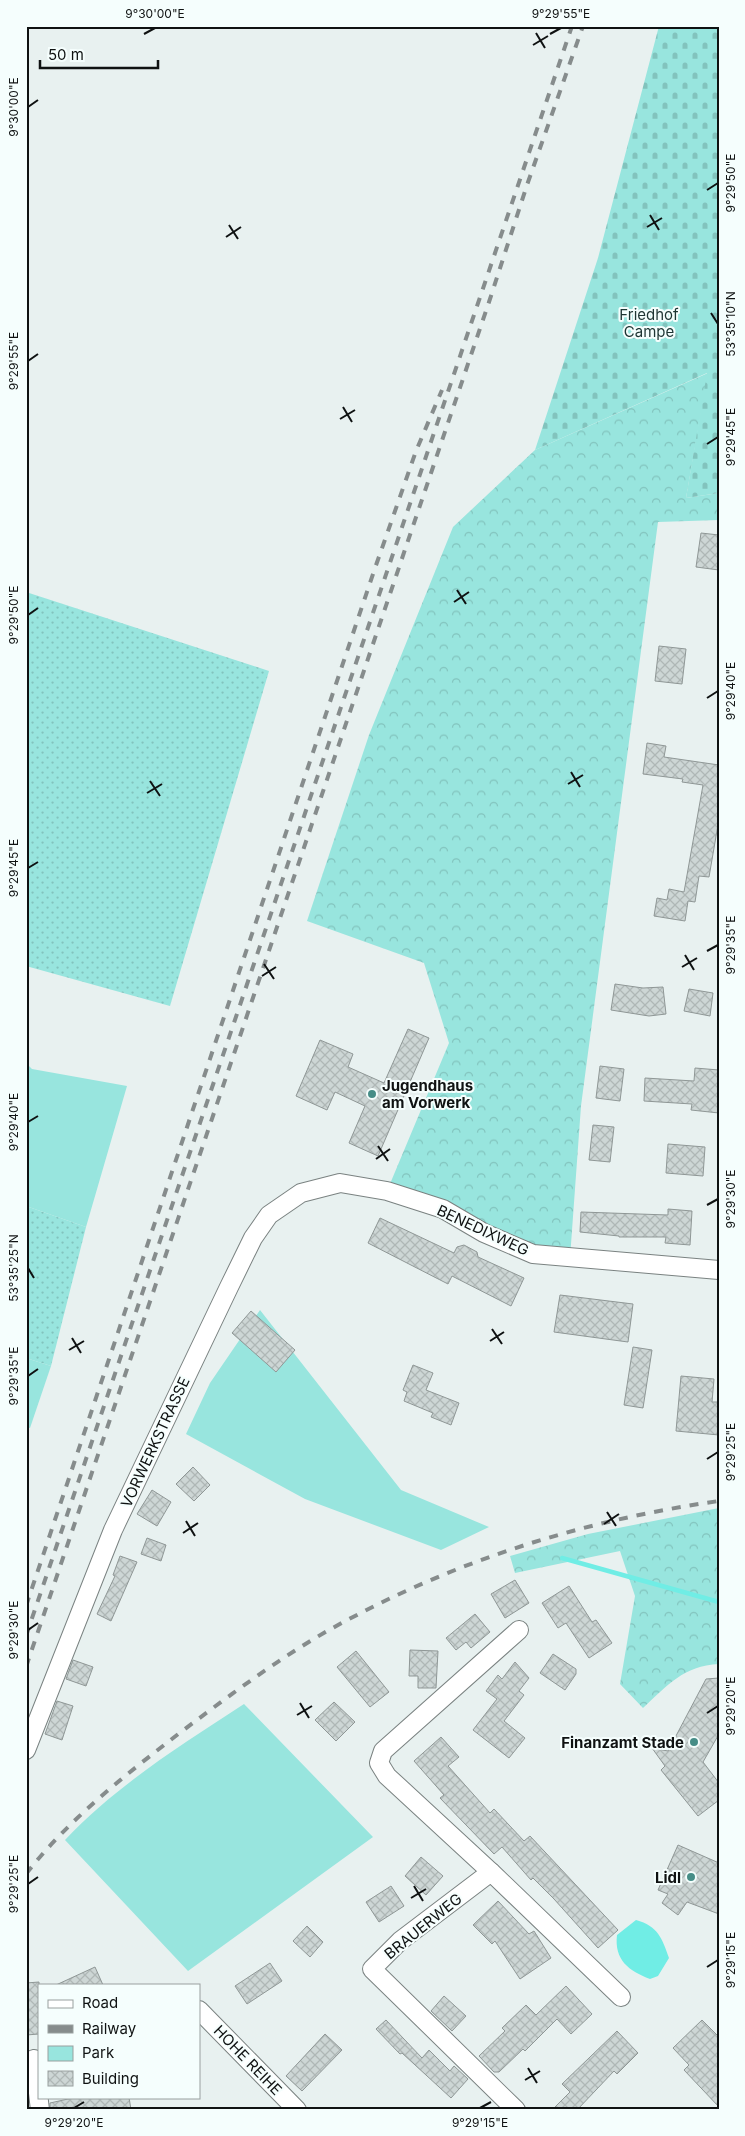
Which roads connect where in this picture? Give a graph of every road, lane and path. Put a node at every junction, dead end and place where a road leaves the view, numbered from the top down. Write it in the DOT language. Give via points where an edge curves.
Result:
graph roads {
  1 [pos="340,1183"];
  2 [pos="719,1270"];
  3 [pos="519,1630"];
  4 [pos="26,1750"];
  5 [pos="492,1872"];
  6 [pos="621,1997"];
  7 [pos="200,2011"];
  8 [pos="34,2059"];
  9 [pos="38,2093"];
  10 [pos="297,2110"];
  11 [pos="516,2110"];
  1 -- 2 [label="street, BENEDIXWEG" via="387,1191 443,1209 484,1233 533,1254"];
  1 -- 4 [label="street, VORWERKSTRASSE" via="301,1193 269,1215 253,1238 113,1530"];
  3 -- 5 [label="street" via="383,1751 379,1763 387,1776"];
  5 -- 6 [label="street"];
  5 -- 11 [label="street, BRAUERWEG" via="400,1941 372,1969"];
  7 -- 10 [label="street, HOHE REIHE"];
  8 -- 9 [label="street"];
}
